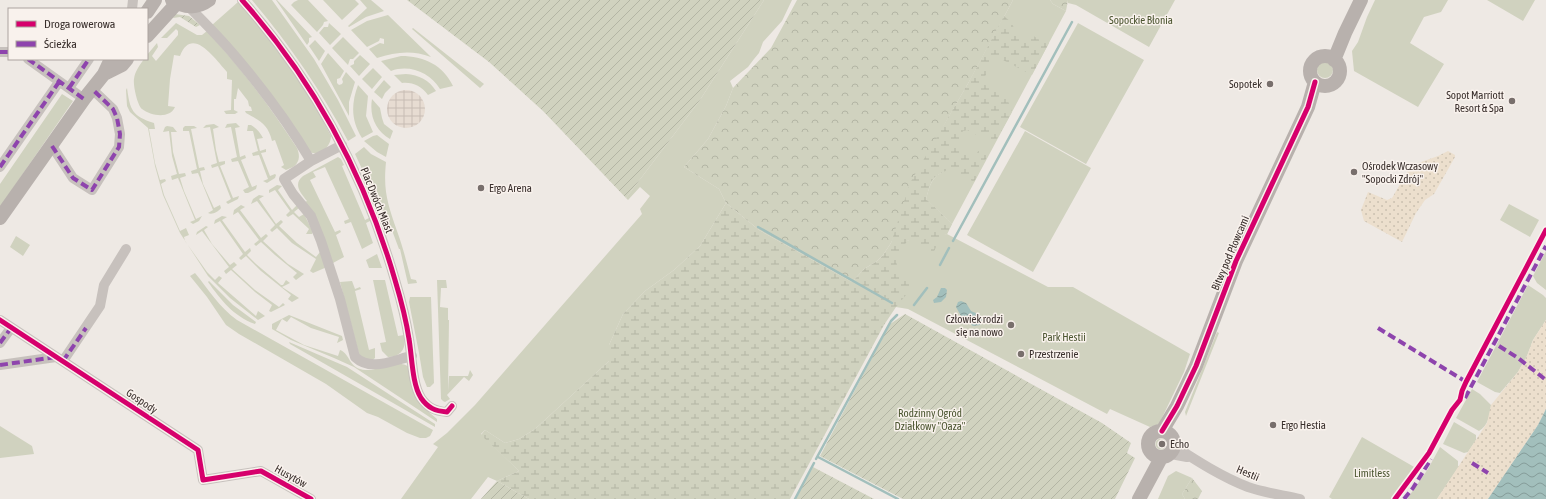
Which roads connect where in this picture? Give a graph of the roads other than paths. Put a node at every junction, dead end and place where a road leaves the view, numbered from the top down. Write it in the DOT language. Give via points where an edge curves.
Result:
graph roads {
  1 [pos="155,0"];
  2 [pos="209,0"];
  3 [pos="242,0"];
  4 [pos="1361,0"];
  5 [pos="179,3"];
  6 [pos="148,10"];
  7 [pos="148,35"];
  8 [pos="1330,58"];
  9 [pos="29,60"];
  10 [pos="88,60"];
  11 [pos="111,60"];
  12 [pos="126,60"];
  13 [pos="104,74"];
  14 [pos="59,82"];
  15 [pos="1319,84"];
  16 [pos="69,88"];
  17 [pos="88,94"];
  18 [pos="342,145"];
  19 [pos="52,146"];
  20 [pos="311,161"];
  21 [pos="0,167"];
  22 [pos="0,218"];
  23 [pos="126,248"];
  24 [pos="0,320"];
  25 [pos="11,328"];
  26 [pos="0,343"];
  27 [pos="412,356"];
  28 [pos="60,359"];
  29 [pos="0,365"];
  30 [pos="452,406"];
  31 [pos="1165,446"];
  32 [pos="261,471"];
  33 [pos="311,499"];
  34 [pos="1139,499"];
  35 [pos="1300,499"];
  1 -- 6 [label="street"];
  2 -- 5 [label="street" via="199,6"];
  3 -- 18 [label="street, Plac Dwóch Miast" via="295,68"];
  4 -- 8 [label="street, Bitwy pod Płowcami"];
  5 -- 7 [label="street"];
  5 -- 20 [label="street" via="235,56 263,90"];
  8 -- 15 [label="street, Bitwy pod Płowcami" via="1319,57 1311,65 1310,71"];
  8 -- 15 [label="street" via="1340,70 1338,78 1332,84"];
  9 -- 14 [label="street"];
  10 -- 16 [label="street"];
  11 -- 13 [label="street"];
  12 -- 13 [label="street" via="122,65"];
  13 -- 17 [label="street"];
  14 -- 16 [label="street"];
  14 -- 21 [label="street"];
  15 -- 31 [label="street, Bitwy pod Płowcami" via="1236,261 1196,366 1177,406"];
  16 -- 17 [label="street"];
  17 -- 19 [label="street"];
  17 -- 19 [label="street" via="113,109 120,134 119,147 92,190 73,178"];
  18 -- 20 [label="street"];
  18 -- 27 [label="street, Plac Dwóch Miast" via="368,201 389,259 405,316"];
  19 -- 22 [label="street"];
  20 -- 27 [label="street" via="284,179 311,216 319,235 336,282 355,358 373,366"];
  23 -- 28 [label="street" via="104,284 100,306"];
  24 -- 25 [label="street, Gospody"];
  25 -- 26 [label="street"];
  25 -- 28 [label="street, Gospody"];
  27 -- 30 [label="street, Plac Dwóch Miast" via="417,389 425,403 437,411 447,412"];
  28 -- 29 [label="street"];
  28 -- 32 [label="street, Gospody" via="198,450 203,480"];
  31 -- 34 [label="street, Bitwy pod Płowcami"];
  31 -- 35 [label="street, Hestii" via="1249,487"];
  32 -- 33 [label="street, Husytów"];
}
